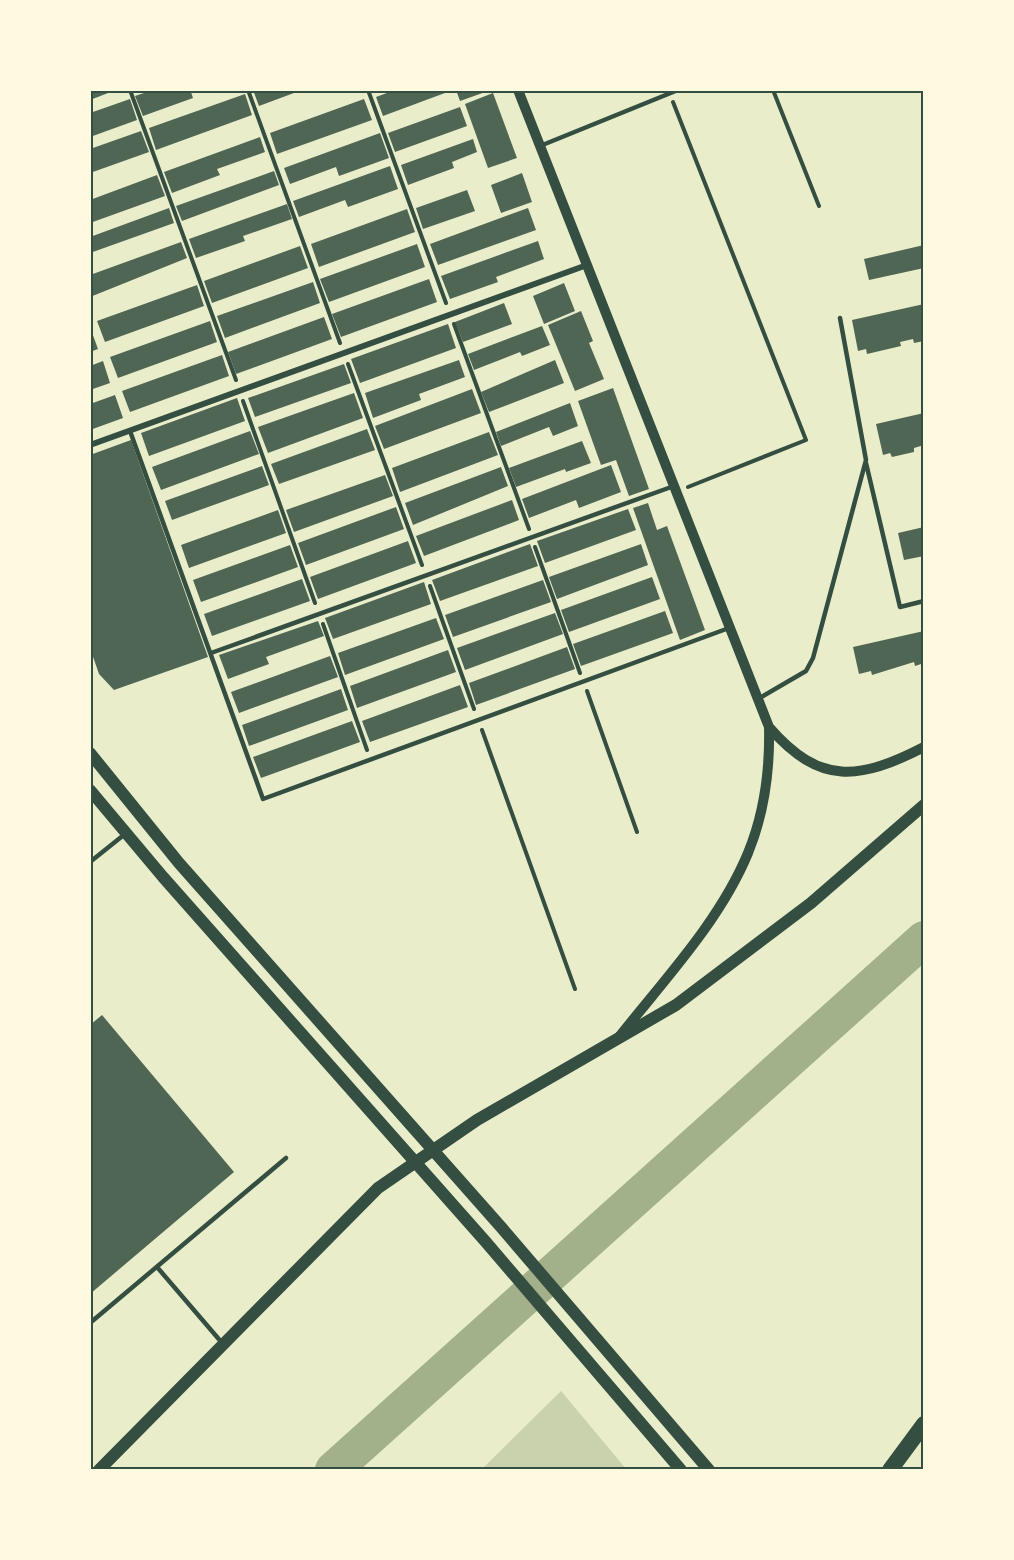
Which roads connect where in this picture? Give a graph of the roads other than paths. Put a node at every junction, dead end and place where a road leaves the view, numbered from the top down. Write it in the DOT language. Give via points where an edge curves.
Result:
graph roads {
  1 [pos="518,90"];
  2 [pos="678,90"];
  3 [pos="540,146"];
  4 [pos="587,265"];
  5 [pos="840,318"];
  6 [pos="130,431"];
  7 [pos="90,445"];
  8 [pos="866,460"];
  9 [pos="675,489"];
  10 [pos="924,602"];
  11 [pos="729,628"];
  12 [pos="211,653"];
  13 [pos="758,699"];
  14 [pos="769,727"];
  15 [pos="924,747"];
  16 [pos="90,753"];
  17 [pos="90,790"];
  18 [pos="924,805"];
  19 [pos="125,834"];
  20 [pos="90,862"];
  21 [pos="615,1042"];
  22 [pos="432,1149"];
  23 [pos="286,1158"];
  24 [pos="414,1161"];
  25 [pos="157,1267"];
  26 [pos="90,1323"];
  27 [pos="223,1344"];
  28 [pos="924,1424"];
  29 [pos="99,1470"];
  30 [pos="681,1470"];
  31 [pos="709,1470"];
  32 [pos="890,1470"];
  1 -- 3 [label="street"];
  2 -- 3 [label="lane"];
  3 -- 4 [label="street"];
  4 -- 6 [label="street"];
  4 -- 9 [label="street"];
  5 -- 8 [label="lane"];
  6 -- 7 [label="street"];
  6 -- 12 [label="lane"];
  8 -- 10 [label="lane" via="900,606"];
  8 -- 13 [label="lane" via="813,658 806,671"];
  9 -- 11 [label="street"];
  9 -- 12 [label="lane"];
  11 -- 12 [label="lane" via="263,799"];
  11 -- 13 [label="street"];
  13 -- 14 [label="street"];
  14 -- 15 [label="street" via="788,749 830,770 870,770"];
  14 -- 21 [label="street" via="770,765 759,819 733,884"];
  16 -- 22 [label="main road" via="179,863"];
  17 -- 19 [label="main road"];
  18 -- 21 [label="main road" via="760,943 676,1005"];
  19 -- 20 [label="lane"];
  19 -- 24 [label="main road"];
  21 -- 22 [label="main road"];
  22 -- 24 [label="main road"];
  22 -- 31 [label="main road"];
  23 -- 25 [label="lane"];
  24 -- 27 [label="main road" via="378,1188"];
  24 -- 30 [label="main road"];
  25 -- 26 [label="lane"];
  25 -- 27 [label="lane"];
  27 -- 29 [label="main road"];
  28 -- 32 [label="highway"];
}
